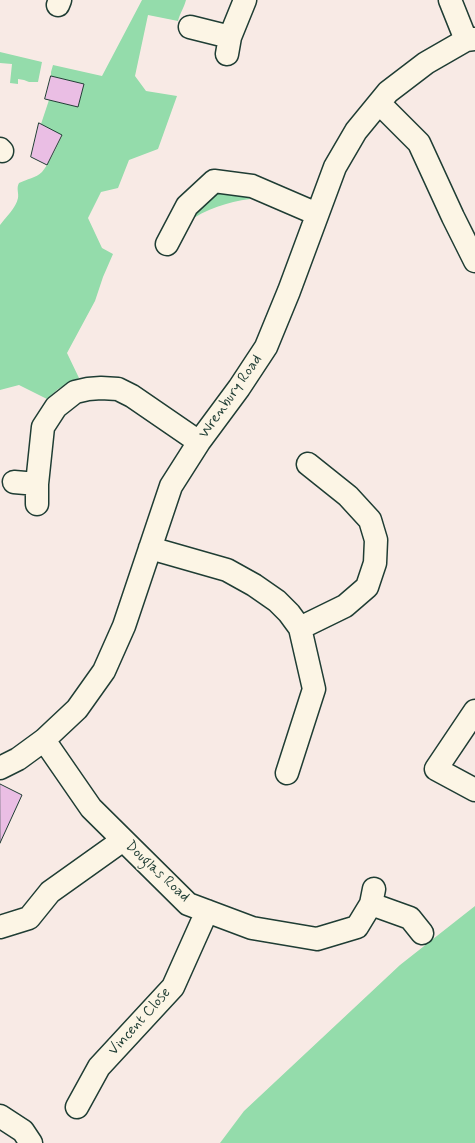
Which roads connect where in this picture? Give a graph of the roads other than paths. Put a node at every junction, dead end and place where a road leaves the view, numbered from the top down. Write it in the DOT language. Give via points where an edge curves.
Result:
graph roads {
  1 [pos="244,0"];
  2 [pos="450,0"];
  3 [pos="190,28"];
  4 [pos="471,40"];
  5 [pos="379,103"];
  6 [pos="317,214"];
  7 [pos="167,244"];
  8 [pos="475,262"];
  9 [pos="199,442"];
  10 [pos="308,464"];
  11 [pos="14,482"];
  12 [pos="150,548"];
  13 [pos="300,628"];
  14 [pos="475,711"];
  15 [pos="44,740"];
  16 [pos="0,768"];
  17 [pos="287,773"];
  18 [pos="475,790"];
  19 [pos="123,840"];
  20 [pos="207,911"];
  21 [pos="0,927"];
  22 [pos="422,933"];
  23 [pos="77,1107"];
  24 [pos="0,1116"];
  25 [pos="31,1143"];
  1 -- 3 [label="street" via="228,45"];
  2 -- 4 [label="street"];
  4 -- 5 [label="street, Wrenbury Road" via="426,63 388,92"];
  5 -- 6 [label="street, Wrenbury Road" via="356,131 335,167"];
  5 -- 8 [label="street" via="419,143"];
  6 -- 7 [label="street" via="252,186 214,181 187,206"];
  6 -- 9 [label="street, Wrenbury Road" via="266,347"];
  9 -- 11 [label="street" via="118,389 88,389 75,392 56,407 43,427 37,494"];
  9 -- 12 [label="street, Wrenbury Road" via="171,486"];
  10 -- 13 [label="street" via="348,496 370,520 376,540 375,563 368,587 345,606"];
  12 -- 13 [label="street" via="227,570 277,601"];
  12 -- 15 [label="street, Wrenbury Road" via="124,626 104,671 77,709"];
  13 -- 17 [label="street" via="314,689"];
  14 -- 18 [label="street" via="430,767"];
  15 -- 16 [label="street, Wrenbury Road" via="18,759"];
  15 -- 19 [label="street, Douglas Road" via="91,808"];
  19 -- 20 [label="street, Douglas Road" via="188,904"];
  19 -- 21 [label="street" via="50,892 29,918"];
  20 -- 22 [label="street, Douglas Road" via="252,928 317,939 357,927 373,896 410,918"];
  20 -- 23 [label="street, Vincent Close" via="173,987 99,1067"];
  24 -- 25 [label="street" via="24,1132"];
}
